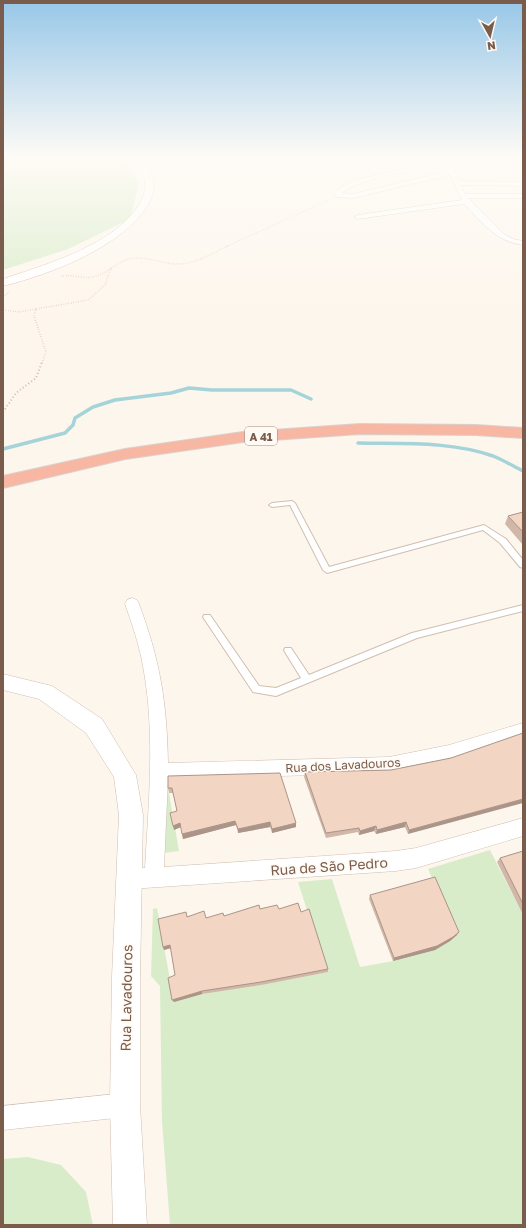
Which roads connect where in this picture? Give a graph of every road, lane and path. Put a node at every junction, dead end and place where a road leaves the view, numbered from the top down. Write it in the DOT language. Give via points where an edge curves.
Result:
graph roads {
  1 [pos="139,213"];
  2 [pos="301,213"];
  3 [pos="380,213"];
  4 [pos="478,213"];
  5 [pos="358,217"];
  6 [pos="523,243"];
  7 [pos="111,268"];
  8 [pos="59,276"];
  9 [pos="3,283"];
  10 [pos="10,292"];
  11 [pos="3,297"];
  12 [pos="36,309"];
  13 [pos="3,310"];
  14 [pos="3,412"];
  15 [pos="523,420"];
  16 [pos="523,433"];
  17 [pos="3,466"];
  18 [pos="3,482"];
  19 [pos="272,505"];
  20 [pos="523,565"];
  21 [pos="132,604"];
  22 [pos="523,608"];
  23 [pos="207,617"];
  24 [pos="288,650"];
  25 [pos="307,679"];
  26 [pos="3,682"];
  27 [pos="523,730"];
  28 [pos="159,771"];
  29 [pos="523,827"];
  30 [pos="142,878"];
  31 [pos="125,1106"];
  32 [pos="3,1118"];
  33 [pos="130,1225"];
  1 -- 9 [label="street" via="124,228 76,256"];
  2 -- 7 [label="path" via="193,262 178,264 132,258"];
  3 -- 5 [label="street"];
  4 -- 6 [label="street" via="501,236"];
  7 -- 8 [label="path" via="97,276"];
  7 -- 12 [label="path" via="105,285 88,300 52,304"];
  10 -- 11 [label="path"];
  12 -- 13 [label="path" via="19,312"];
  12 -- 14 [label="path" via="34,316 46,352 36,378 16,393"];
  15 -- 17 [label="highway, A 41" via="472,416 356,415 239,424 120,440"];
  16 -- 18 [label="highway, A 41" via="360,429 243,437 126,454"];
  19 -- 20 [label="lane" via="292,503 327,570 484,527 503,541"];
  21 -- 28 [label="street" via="149,655 155,688"];
  22 -- 25 [label="lane" via="415,635"];
  23 -- 25 [label="lane" via="256,689 276,692"];
  24 -- 25 [label="lane"];
  26 -- 30 [label="street, Rua Lavadouros" via="45,692 94,726 123,772"];
  27 -- 28 [label="street, Rua dos Lavadouros" via="449,753 389,765"];
  28 -- 30 [label="street"];
  29 -- 30 [label="street, Rua de São Pedro" via="416,858 396,861"];
  30 -- 31 [label="street, Rua Lavadouros" via="126,977"];
  31 -- 32 [label="street"];
  31 -- 33 [label="street, Rua Lavadouros"];
}
